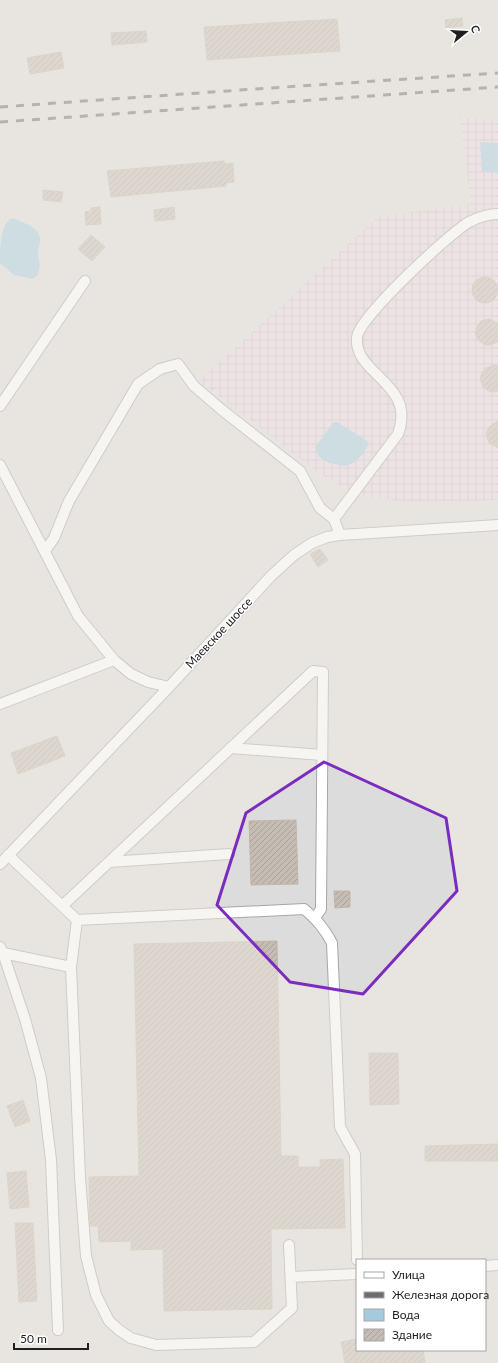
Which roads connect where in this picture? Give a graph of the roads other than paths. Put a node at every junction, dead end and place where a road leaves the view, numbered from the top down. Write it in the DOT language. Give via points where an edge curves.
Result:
graph roads {
  1 [pos="498,214"];
  2 [pos="85,281"];
  3 [pos="0,406"];
  4 [pos="0,465"];
  5 [pos="334,519"];
  6 [pos="498,525"];
  7 [pos="340,535"];
  8 [pos="45,551"];
  9 [pos="114,660"];
  10 [pos="169,687"];
  11 [pos="0,704"];
  12 [pos="230,748"];
  13 [pos="322,755"];
  14 [pos="229,854"];
  15 [pos="8,856"];
  16 [pos="109,862"];
  17 [pos="0,864"];
  18 [pos="62,906"];
  19 [pos="315,918"];
  20 [pos="77,920"];
  21 [pos="2,950"];
  22 [pos="71,967"];
  23 [pos="289,1245"];
  24 [pos="357,1259"];
  25 [pos="498,1265"];
  26 [pos="486,1266"];
  27 [pos="356,1274"];
  28 [pos="291,1276"];
  29 [pos="58,1330"];
  1 -- 5 [label="street" via="485,215 468,223 449,237 388,294 357,336 360,355 398,399 402,424 398,434"];
  2 -- 3 [label="street"];
  4 -- 8 [label="street"];
  5 -- 7 [label="street"];
  5 -- 8 [label="street" via="320,508 300,471 194,386 178,364 160,370 138,384 70,501 54,538"];
  6 -- 7 [label="street, Маевское шоссе"];
  7 -- 10 [label="street, Маевское шоссе" via="312,543 294,555 271,576"];
  8 -- 9 [label="street" via="78,616"];
  9 -- 10 [label="street" via="131,674 148,682"];
  9 -- 11 [label="street"];
  10 -- 15 [label="street, Маевское шоссе"];
  12 -- 13 [label="street"];
  12 -- 13 [label="street" via="313,671 323,672"];
  12 -- 16 [label="street"];
  13 -- 19 [label="street" via="321,909"];
  14 -- 16 [label="street"];
  15 -- 17 [label="street, Маевское шоссе"];
  15 -- 18 [label="street"];
  16 -- 18 [label="street"];
  18 -- 20 [label="street"];
  19 -- 20 [label="street" via="304,909"];
  19 -- 24 [label="street" via="332,943 340,1127 355,1154"];
  20 -- 22 [label="street"];
  21 -- 22 [label="street"];
  21 -- 29 [label="street" via="25,1018 41,1078 51,1160"];
  22 -- 28 [label="street" via="79,1170 86,1256 96,1295 109,1321 131,1338 156,1345 254,1342 292,1308"];
  23 -- 28 [label="street"];
  25 -- 26 [label="street"];
  27 -- 28 [label="street"];
}
